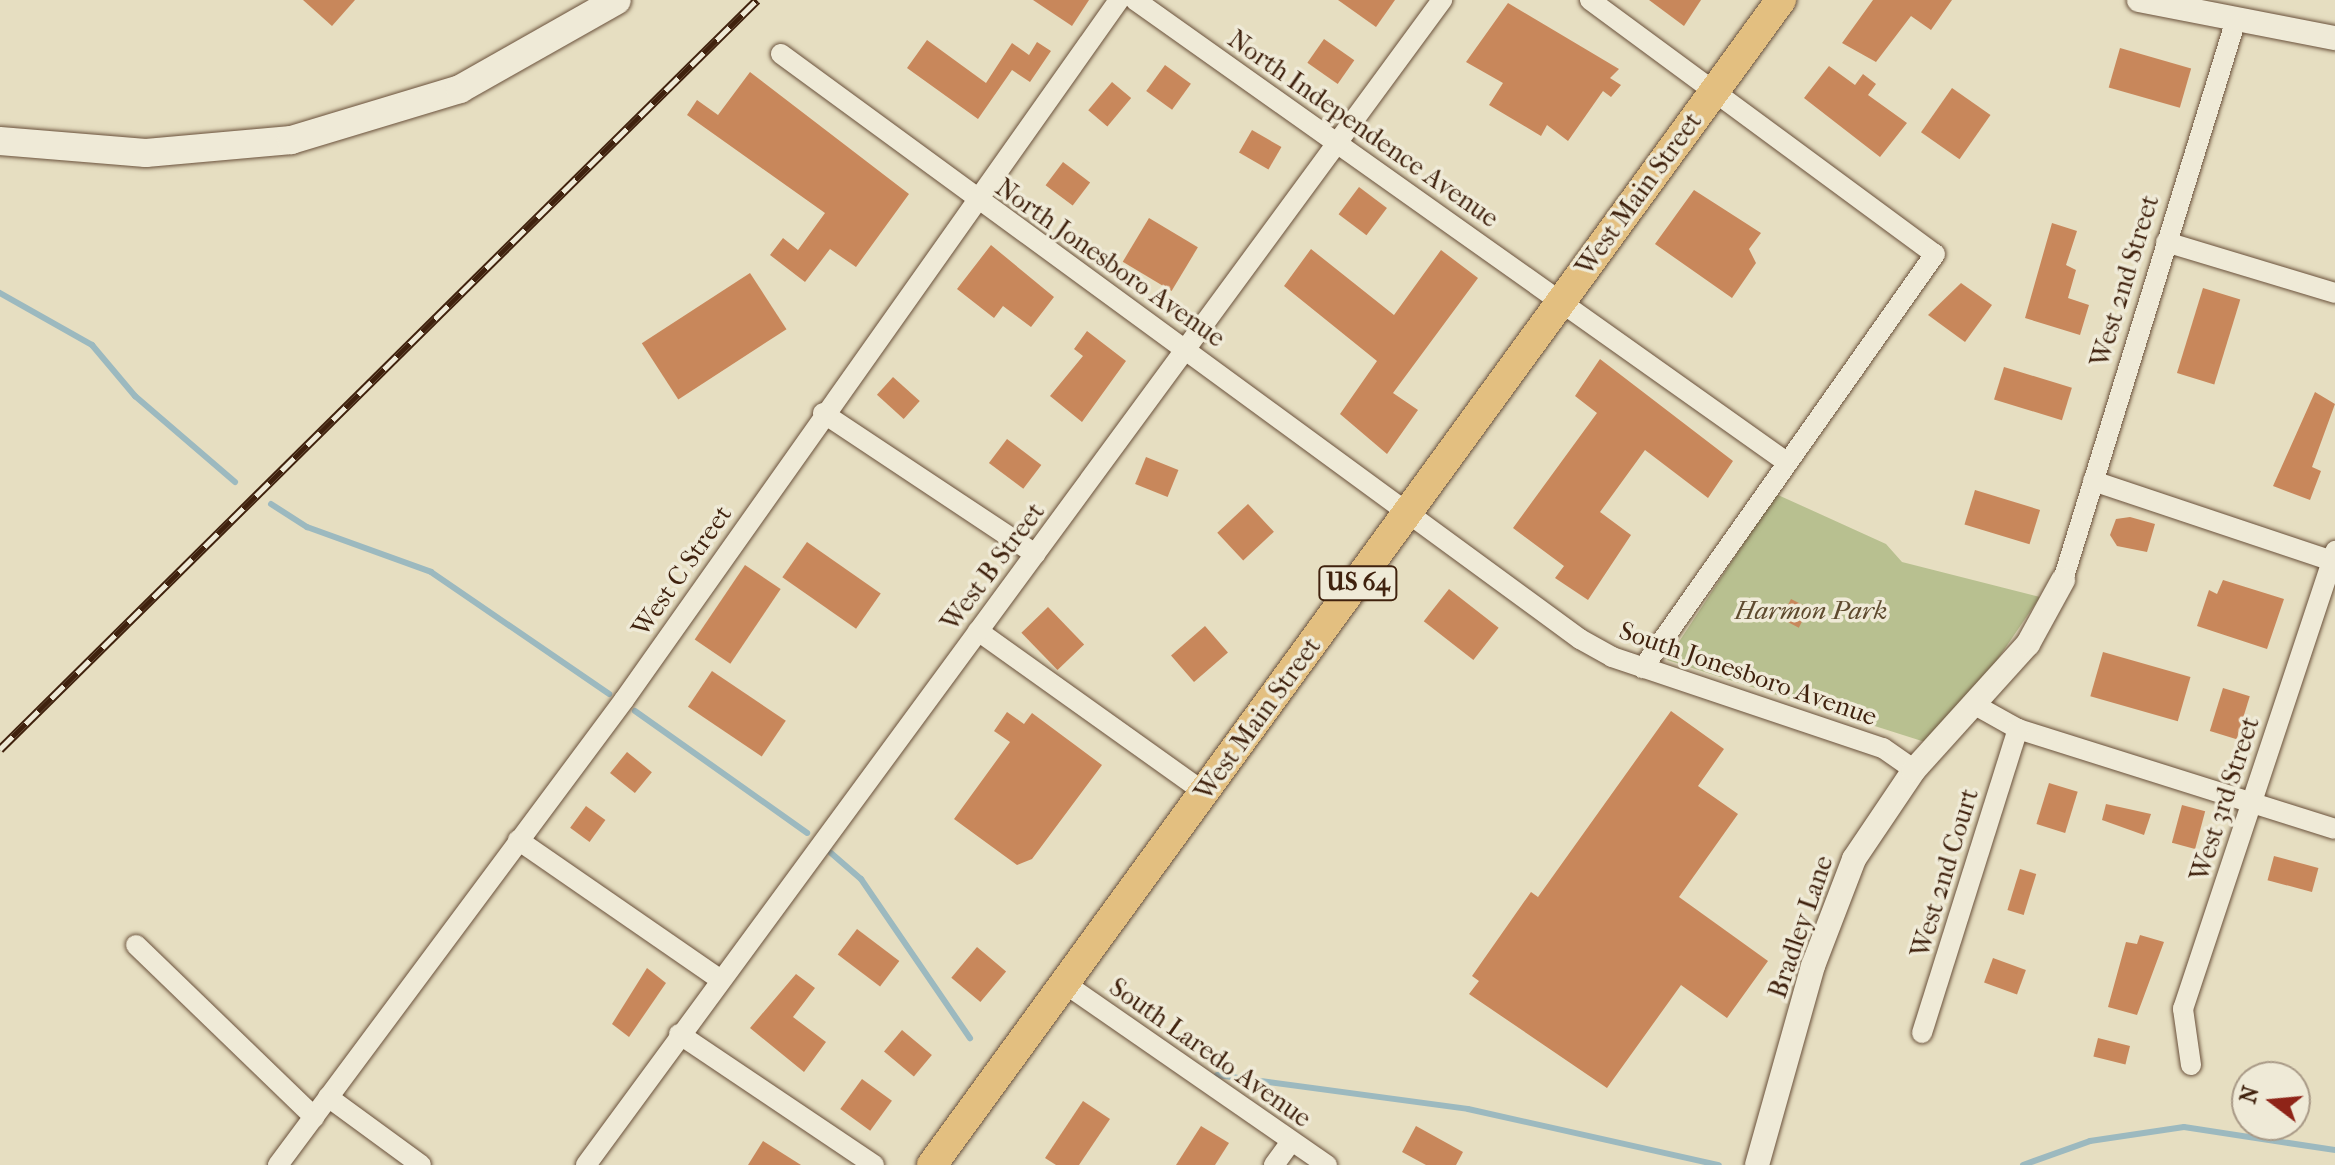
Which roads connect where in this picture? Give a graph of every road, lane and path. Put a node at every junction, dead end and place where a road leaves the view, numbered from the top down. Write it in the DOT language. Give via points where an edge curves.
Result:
graph roads {
  1 [pos="617,0"];
  2 [pos="1119,0"];
  3 [pos="1135,0"];
  4 [pos="1442,0"];
  5 [pos="1590,0"];
  6 [pos="1781,0"];
  7 [pos="2139,0"];
  8 [pos="2238,12"];
  9 [pos="2335,38"];
  10 [pos="781,54"];
  11 [pos="1716,90"];
  12 [pos="0,141"];
  13 [pos="1336,143"];
  14 [pos="976,200"];
  15 [pos="2166,242"];
  16 [pos="2335,293"];
  17 [pos="1560,302"];
  18 [pos="1187,349"];
  19 [pos="823,413"];
  20 [pos="1788,463"];
  21 [pos="2093,481"];
  22 [pos="1411,512"];
  23 [pos="1035,554"];
  24 [pos="2334,558"];
  25 [pos="2063,580"];
  26 [pos="978,631"];
  27 [pos="1643,668"];
  28 [pos="1975,705"];
  29 [pos="2018,729"];
  30 [pos="1914,770"];
  31 [pos="1204,792"];
  32 [pos="2252,803"];
  33 [pos="2335,829"];
  34 [pos="518,840"];
  35 [pos="136,945"];
  36 [pos="718,978"];
  37 [pos="1064,983"];
  38 [pos="1922,1033"];
  39 [pos="679,1034"];
  40 [pos="2191,1065"];
  41 [pos="328,1097"];
  42 [pos="314,1117"];
  43 [pos="1291,1142"];
  44 [pos="278,1165"];
  45 [pos="421,1165"];
  46 [pos="586,1165"];
  47 [pos="874,1165"];
  48 [pos="932,1165"];
  49 [pos="1274,1165"];
  50 [pos="1327,1165"];
  51 [pos="1757,1165"];
  1 -- 12 [label="main road" via="460,89 291,140 146,153"];
  2 -- 14 [label="street, West C Street"];
  3 -- 13 [label="street, North Independence Avenue"];
  4 -- 13 [label="street, West B Street"];
  5 -- 11 [label="street"];
  6 -- 11 [label="main road, West Main Street / US 64"];
  7 -- 8 [label="street"];
  8 -- 9 [label="street"];
  8 -- 15 [label="street, West 2nd Street"];
  10 -- 14 [label="street, North Jonesboro Avenue"];
  11 -- 17 [label="main road, West Main Street / US 64"];
  11 -- 20 [label="street" via="1935,254"];
  13 -- 17 [label="street, North Independence Avenue"];
  13 -- 18 [label="street, West B Street"];
  14 -- 18 [label="street, North Jonesboro Avenue"];
  14 -- 19 [label="street, West C Street"];
  15 -- 16 [label="street"];
  15 -- 21 [label="street, West 2nd Street"];
  17 -- 20 [label="street, North Independence Avenue"];
  17 -- 22 [label="main road, West Main Street / US 64"];
  18 -- 22 [label="street, North Jonesboro Avenue"];
  18 -- 23 [label="street, West B Street"];
  19 -- 23 [label="street"];
  19 -- 34 [label="street, West C Street"];
  20 -- 27 [label="street"];
  21 -- 24 [label="street"];
  21 -- 25 [label="street, West 2nd Street"];
  22 -- 27 [label="street, South Jonesboro Avenue" via="1580,639"];
  22 -- 31 [label="main road, West Main Street / US 64"];
  23 -- 26 [label="street, West B Street"];
  24 -- 32 [label="street, West 3rd Street"];
  25 -- 28 [label="street, Bradley Lane" via="2028,644"];
  26 -- 31 [label="street"];
  26 -- 36 [label="street, West B Street"];
  27 -- 30 [label="street, South Jonesboro Avenue" via="1883,748"];
  28 -- 29 [label="street"];
  28 -- 30 [label="street, Bradley Lane"];
  29 -- 32 [label="street"];
  29 -- 38 [label="street, West 2nd Court"];
  30 -- 51 [label="street, Bradley Lane" via="1876,819 1833,909"];
  31 -- 37 [label="main road, West Main Street / US 64"];
  32 -- 33 [label="street"];
  32 -- 40 [label="street, West 3rd Street" via="2183,1009"];
  34 -- 36 [label="street"];
  34 -- 41 [label="street, West C Street"];
  35 -- 42 [label="street"];
  36 -- 39 [label="street, West B Street"];
  37 -- 43 [label="street, South Laredo Avenue"];
  37 -- 48 [label="main road, West Main Street / US 64"];
  39 -- 46 [label="street, West B Street"];
  39 -- 47 [label="street"];
  41 -- 42 [label="street, West C Street"];
  41 -- 45 [label="street"];
  42 -- 44 [label="street, West C Street"];
  43 -- 49 [label="street"];
  43 -- 50 [label="street, South Laredo Avenue"];
}
